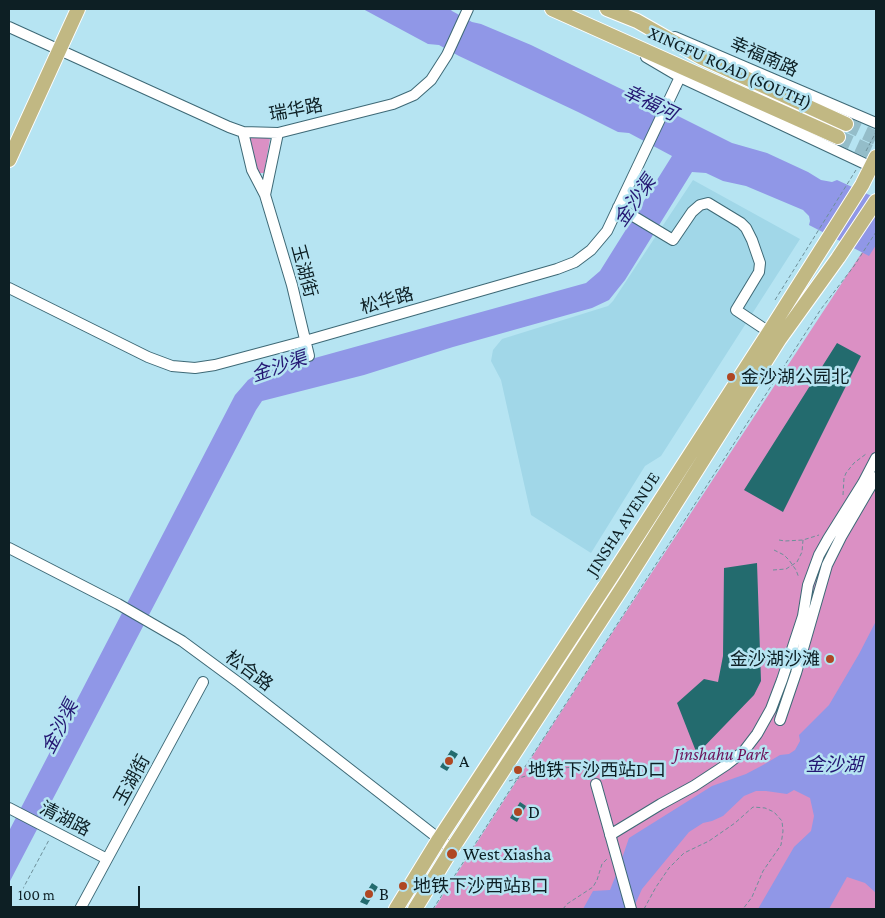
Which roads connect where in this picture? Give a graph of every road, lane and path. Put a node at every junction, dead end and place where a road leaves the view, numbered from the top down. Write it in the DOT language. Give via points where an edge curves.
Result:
graph roads {
  1 [pos="78,9"];
  2 [pos="468,9"];
  3 [pos="552,9"];
  4 [pos="607,9"];
  5 [pos="637,21"];
  6 [pos="9,27"];
  7 [pos="606,33"];
  8 [pos="59,50"];
  9 [pos="680,77"];
  10 [pos="876,123"];
  11 [pos="846,124"];
  12 [pos="243,132"];
  13 [pos="278,133"];
  14 [pos="838,137"];
  15 [pos="9,160"];
  16 [pos="875,164"];
  17 [pos="856,182"];
  18 [pos="265,195"];
  19 [pos="876,201"];
  20 [pos="618,207"];
  21 [pos="876,232"];
  22 [pos="816,245"];
  23 [pos="9,288"];
  24 [pos="769,332"];
  25 [pos="305,341"];
  26 [pos="309,356"];
  27 [pos="866,454"];
  28 [pos="876,458"];
  29 [pos="876,477"];
  30 [pos="843,499"];
  31 [pos="821,534"];
  32 [pos="779,540"];
  33 [pos="803,540"];
  34 [pos="9,548"];
  35 [pos="774,550"];
  36 [pos="793,565"];
  37 [pos="774,570"];
  38 [pos="800,578"];
  39 [pos="203,682"];
  40 [pos="780,720"];
  41 [pos="517,779"];
  42 [pos="596,784"];
  43 [pos="494,785"];
  44 [pos="12,810"];
  45 [pos="49,829"];
  46 [pos="610,835"];
  47 [pos="439,839"];
  48 [pos="452,849"];
  49 [pos="107,859"];
  50 [pos="616,859"];
  51 [pos="19,896"];
  52 [pos="80,909"];
  53 [pos="396,909"];
  54 [pos="414,909"];
  55 [pos="434,909"];
  56 [pos="563,909"];
  57 [pos="631,909"];
  58 [pos="644,909"];
  59 [pos="743,909"];
  1 -- 8 [label="main road"];
  2 -- 13 [label="street, 瑞华路" via="447,55 431,80 414,95 393,104"];
  3 -- 7 [label="main road, XINGFU ROAD (SOUTH)"];
  4 -- 5 [label="main road, XINGFU ROAD (SOUTH)"];
  5 -- 10 [label="street, 幸福南路"];
  5 -- 11 [label="main road, XINGFU ROAD (SOUTH)" via="702,58"];
  6 -- 8 [label="street, 瑞华路"];
  7 -- 9 [label="street"];
  7 -- 14 [label="main road, XINGFU ROAD (SOUTH)"];
  8 -- 12 [label="street, 瑞华路"];
  8 -- 15 [label="main road"];
  9 -- 16 [label="street"];
  9 -- 20 [label="street, 松华路"];
  12 -- 13 [label="street, 瑞华路"];
  12 -- 18 [label="street, 玉湖街" via="252,170"];
  13 -- 18 [label="street, 玉湖街"];
  16 -- 17 [label="main road, JINSHA AVENUE"];
  17 -- 22 [label="main road, JINSHA AVENUE"];
  17 -- 22 [label="path"];
  18 -- 25 [label="street, 玉湖街"];
  19 -- 43 [label="main road, JINSHA AVENUE" via="779,340"];
  20 -- 24 [label="street" via="674,240 700,205 708,203 741,223 752,240 760,263 759,272 736,310"];
  20 -- 25 [label="street, 松华路" via="606,232 575,262"];
  21 -- 41 [label="path" via="820,309"];
  22 -- 24 [label="main road, JINSHA AVENUE"];
  23 -- 25 [label="street, 松华路" via="172,366 194,368 215,365"];
  24 -- 47 [label="main road, JINSHA AVENUE"];
  25 -- 26 [label="street, 玉湖街"];
  27 -- 30 [label="path" via="846,473"];
  28 -- 46 [label="street" via="819,555 782,680 758,734 726,765"];
  29 -- 40 [label="street" via="827,565"];
  31 -- 33 [label="path"];
  32 -- 33 [label="path"];
  33 -- 36 [label="path" via="800,557"];
  34 -- 47 [label="street, 松合路" via="182,641"];
  35 -- 36 [label="path"];
  36 -- 37 [label="path"];
  36 -- 38 [label="path"];
  39 -- 49 [label="street, 玉湖街"];
  41 -- 42 [label="path" via="546,770 591,765"];
  41 -- 43 [label="path"];
  41 -- 55 [label="path"];
  42 -- 46 [label="street"];
  43 -- 48 [label="main road, JINSHA AVENUE"];
  44 -- 45 [label="street, 清湖路"];
  45 -- 49 [label="street, 清湖路"];
  45 -- 51 [label="path"];
  46 -- 50 [label="street"];
  47 -- 48 [label="street, 松合路"];
  47 -- 53 [label="main road, JINSHA AVENUE"];
  48 -- 54 [label="main road, JINSHA AVENUE"];
  49 -- 52 [label="street, 玉湖街"];
  50 -- 56 [label="path" via="605,860 592,887"];
  50 -- 57 [label="street"];
  58 -- 59 [label="path" via="669,868 684,853 709,841 753,808 765,808 782,821 781,845"];
}
